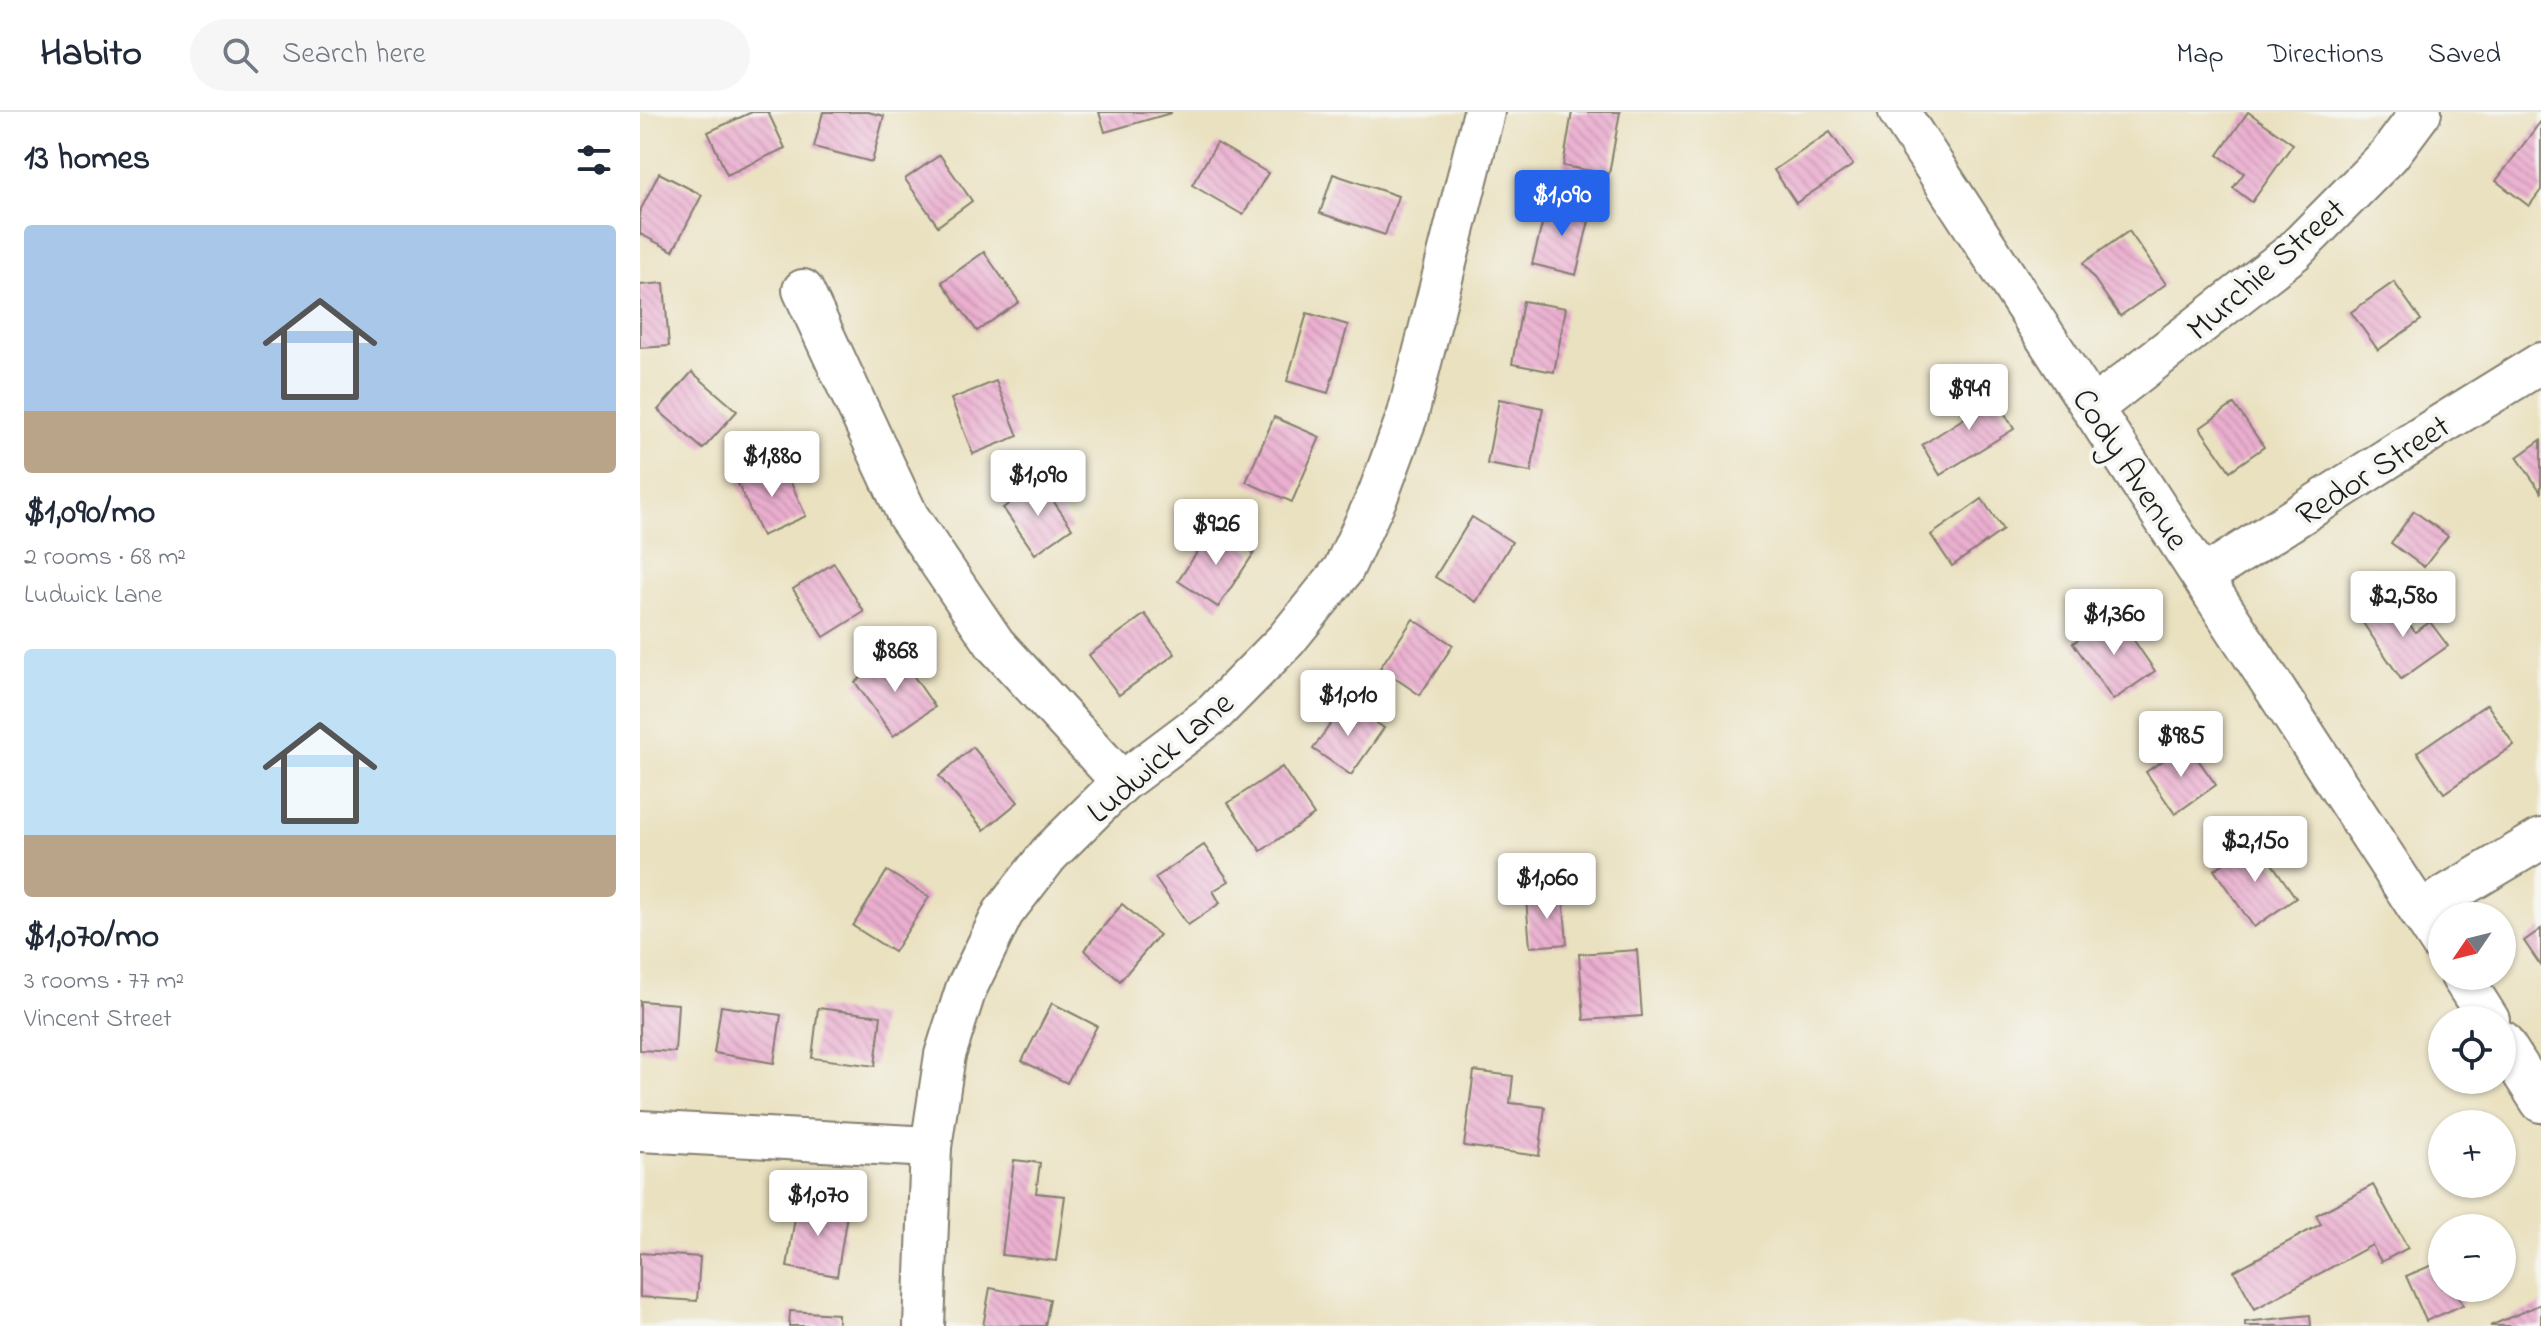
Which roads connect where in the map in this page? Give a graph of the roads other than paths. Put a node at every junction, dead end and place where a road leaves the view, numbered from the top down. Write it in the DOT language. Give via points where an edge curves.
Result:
graph roads {
  1 [pos="1484,112"];
  2 [pos="1899,112"];
  3 [pos="2421,112"];
  4 [pos="803,290"];
  5 [pos="2541,363"];
  6 [pos="2093,408"];
  7 [pos="2204,576"];
  8 [pos="1122,782"];
  9 [pos="2541,839"];
  10 [pos="2420,911"];
  11 [pos="2428,923"];
  12 [pos="2516,1063"];
  13 [pos="2541,1102"];
  14 [pos="640,1131"];
  15 [pos="931,1147"];
  16 [pos="924,1326"];
  1 -- 8 [label="street, Ludwick Lane" via="1408,414 1343,570 1286,640 1214,713"];
  2 -- 6 [label="street, Cody Avenue"];
  3 -- 6 [label="street, Murchie Street" via="2389,155 2293,252"];
  4 -- 8 [label="street" via="908,516 995,644"];
  5 -- 7 [label="street, Redor Street"];
  6 -- 7 [label="street, Cody Avenue"];
  7 -- 10 [label="street, Cody Avenue"];
  8 -- 15 [label="street, Ludwick Lane" via="1049,854 1003,913 966,989 945,1055"];
  9 -- 10 [label="street"];
  10 -- 11 [label="street, Cody Avenue"];
  12 -- 13 [label="street"];
  14 -- 15 [label="street"];
  15 -- 16 [label="street, Ludwick Lane"];
}
